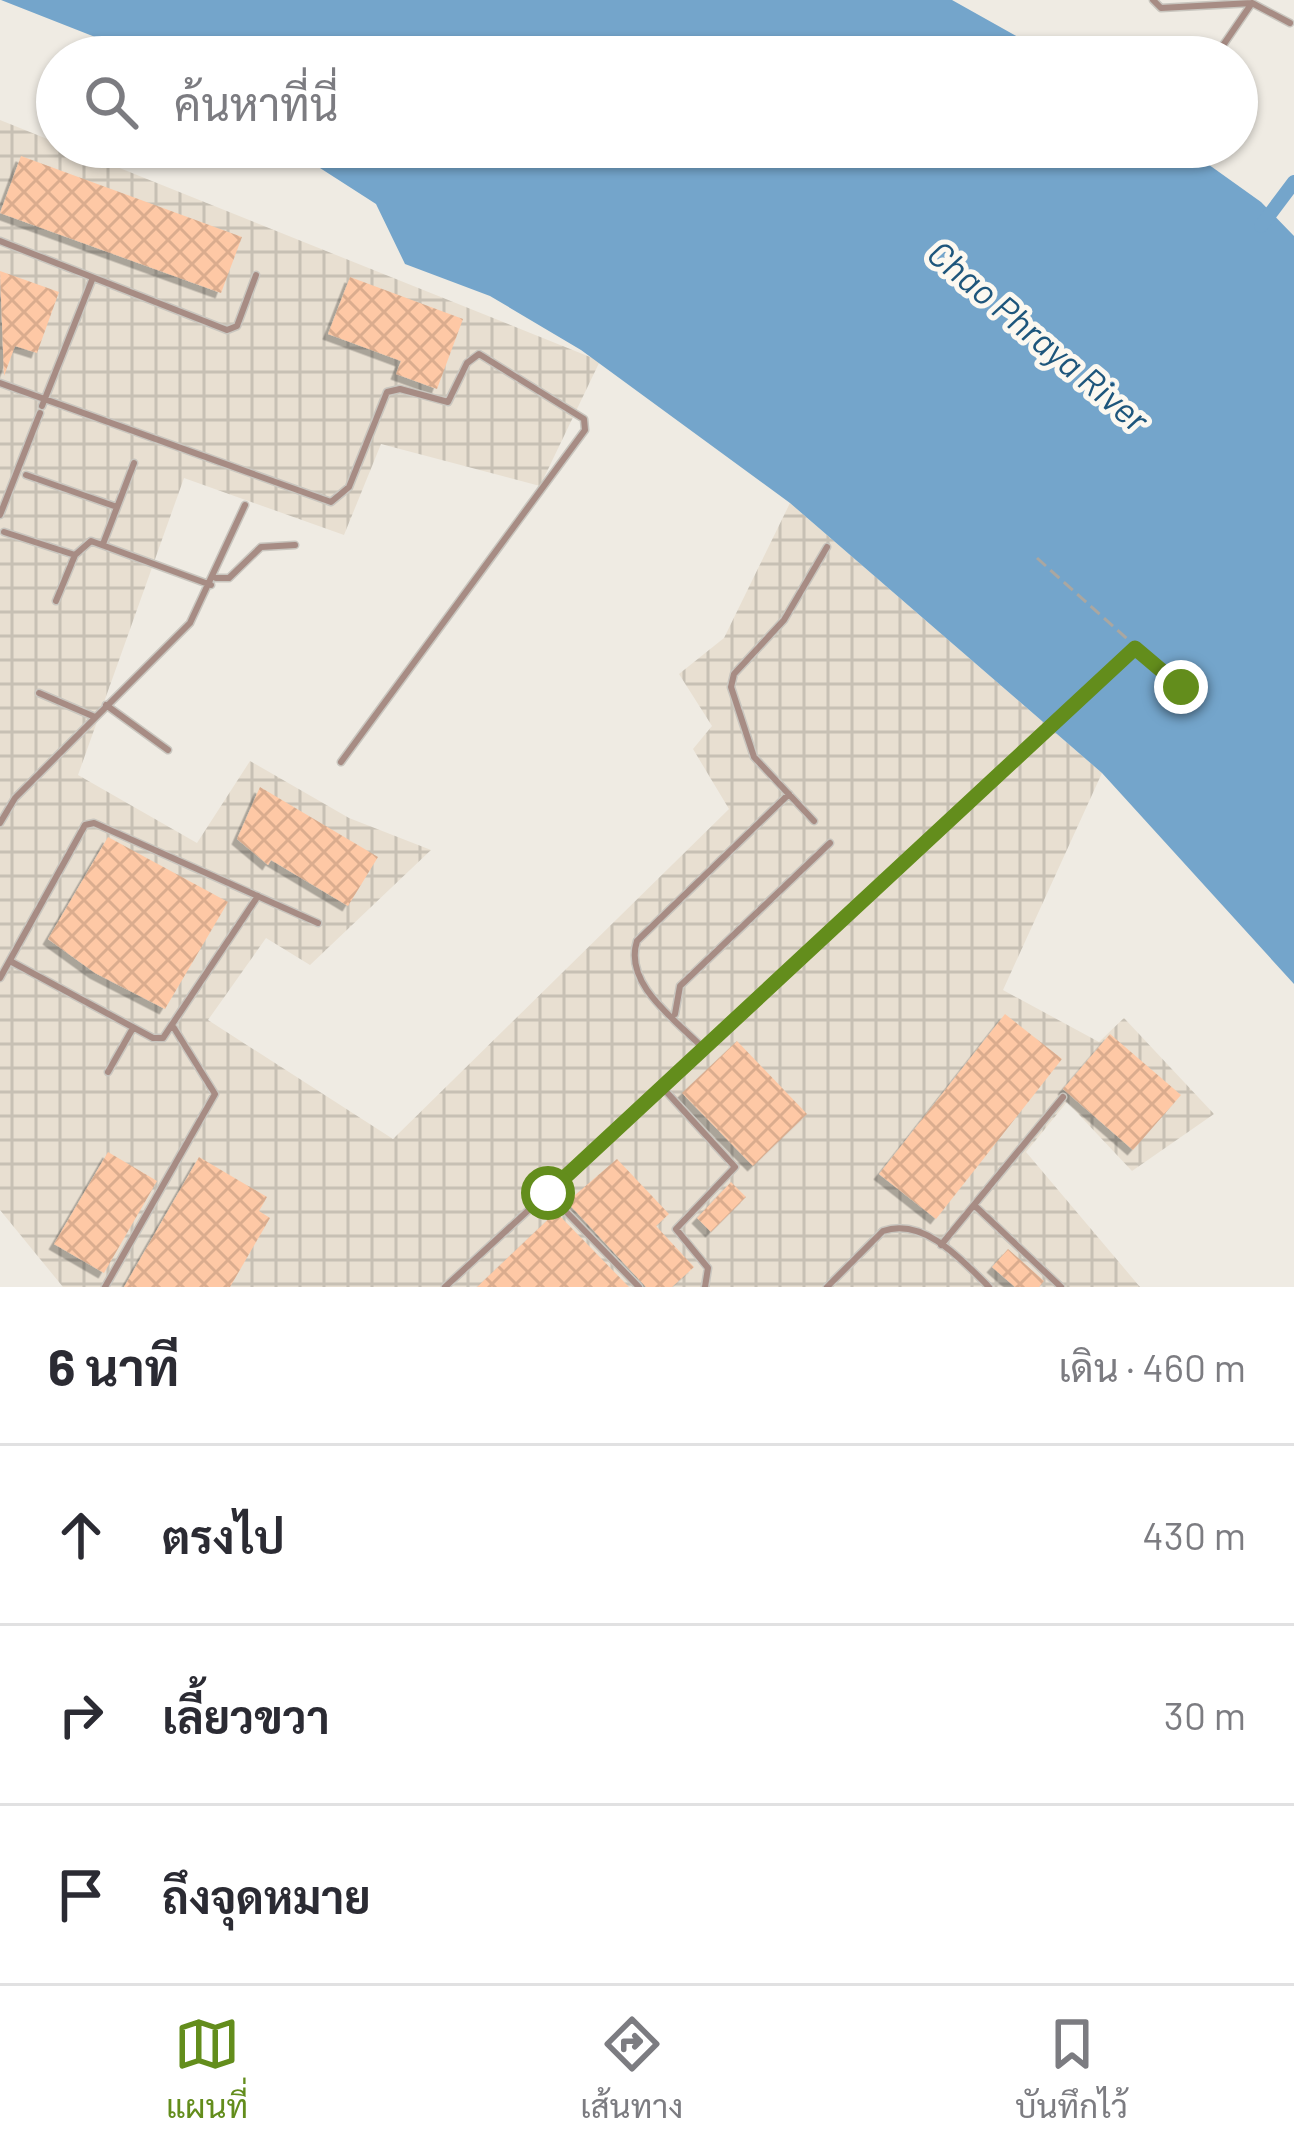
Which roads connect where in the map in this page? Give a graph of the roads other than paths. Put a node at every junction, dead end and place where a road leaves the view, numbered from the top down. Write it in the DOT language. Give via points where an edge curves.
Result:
graph roads {
  1 [pos="1153,0"];
  2 [pos="1253,1"];
  3 [pos="1290,23"];
  4 [pos="1229,36"];
  5 [pos="0,241"];
  6 [pos="256,275"];
  7 [pos="92,280"];
  8 [pos="0,382"];
  9 [pos="43,406"];
  10 [pos="134,464"];
  11 [pos="20,473"];
  12 [pos="244,505"];
  13 [pos="117,507"];
  14 [pos="0,515"];
  15 [pos="4,532"];
  16 [pos="103,544"];
  17 [pos="295,545"];
  18 [pos="827,548"];
  19 [pos="75,555"];
  20 [pos="213,581"];
  21 [pos="56,601"];
  22 [pos="39,693"];
  23 [pos="106,705"];
  24 [pos="94,717"];
  25 [pos="1035,744"];
  26 [pos="169,750"];
  27 [pos="341,762"];
  28 [pos="789,794"];
  29 [pos="814,820"];
  30 [pos="0,823"];
  31 [pos="830,843"];
  32 [pos="258,896"];
  33 [pos="318,923"];
  34 [pos="10,961"];
  35 [pos="0,978"];
  36 [pos="675,1018"];
  37 [pos="133,1028"];
  38 [pos="174,1028"];
  39 [pos="704,1049"];
  40 [pos="108,1072"];
  41 [pos="662,1087"];
  42 [pos="1063,1097"];
  43 [pos="548,1193"];
  44 [pos="974,1204"];
  45 [pos="941,1245"];
  46 [pos="105,1287"];
  47 [pos="445,1287"];
  48 [pos="639,1287"];
  49 [pos="705,1287"];
  50 [pos="827,1287"];
  51 [pos="989,1287"];
  52 [pos="1061,1287"];
  1 -- 2 [label="lane" via="1161,8"];
  2 -- 3 [label="lane"];
  2 -- 4 [label="lane"];
  5 -- 7 [label="lane"];
  6 -- 7 [label="lane" via="237,326 227,330"];
  7 -- 9 [label="lane"];
  8 -- 9 [label="lane"];
  9 -- 11 [label="lane"];
  9 -- 27 [label="lane" via="331,502 349,488 387,392 448,402 479,354 584,419 585,430"];
  10 -- 13 [label="lane"];
  11 -- 13 [label="lane"];
  11 -- 14 [label="lane"];
  12 -- 20 [label="lane"];
  13 -- 16 [label="lane"];
  15 -- 19 [label="lane"];
  16 -- 19 [label="lane" via="91,541"];
  16 -- 20 [label="lane"];
  17 -- 20 [label="lane" via="261,548 230,578"];
  18 -- 28 [label="lane" via="731,687 754,758"];
  19 -- 21 [label="lane"];
  20 -- 23 [label="lane" via="190,623"];
  22 -- 24 [label="lane"];
  23 -- 24 [label="lane"];
  23 -- 26 [label="lane"];
  24 -- 30 [label="lane"];
  25 -- 39 [label="lane"];
  28 -- 29 [label="lane"];
  28 -- 36 [label="lane" via="637,941 634,974"];
  31 -- 36 [label="lane" via="680,986"];
  32 -- 33 [label="lane"];
  32 -- 34 [label="lane" via="85,825"];
  32 -- 38 [label="lane"];
  34 -- 35 [label="lane"];
  34 -- 37 [label="lane"];
  36 -- 39 [label="lane"];
  37 -- 38 [label="lane" via="153,1039"];
  37 -- 40 [label="lane"];
  38 -- 46 [label="lane" via="215,1094"];
  39 -- 41 [label="lane"];
  41 -- 43 [label="lane"];
  41 -- 49 [label="lane" via="735,1167 676,1228 708,1268"];
  42 -- 44 [label="lane"];
  43 -- 47 [label="lane"];
  43 -- 48 [label="lane"];
  44 -- 45 [label="lane"];
  44 -- 52 [label="lane"];
  45 -- 50 [label="lane" via="911,1228 883,1232"];
  45 -- 51 [label="lane"];
}
